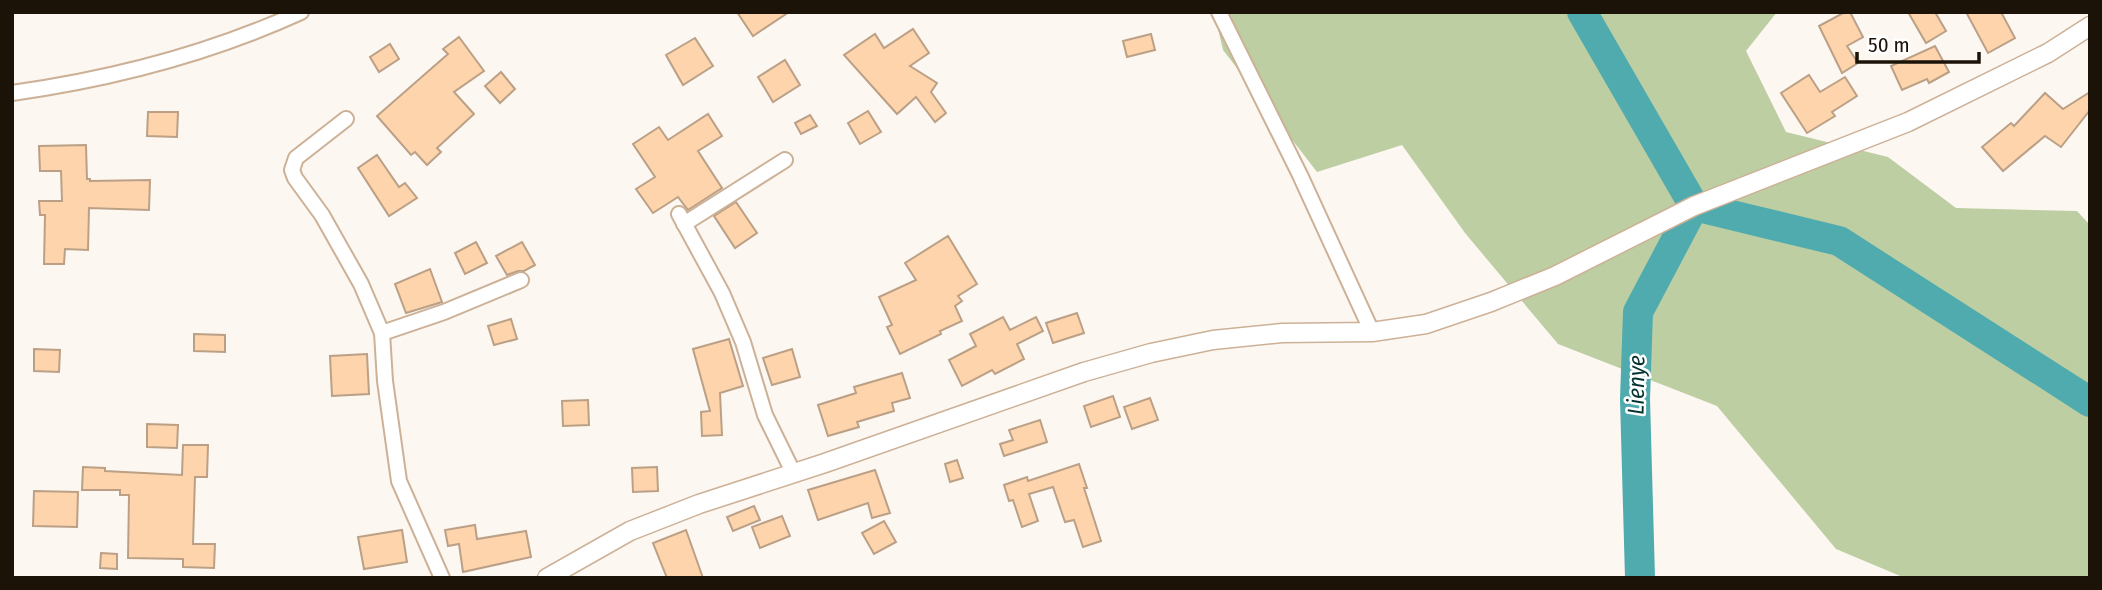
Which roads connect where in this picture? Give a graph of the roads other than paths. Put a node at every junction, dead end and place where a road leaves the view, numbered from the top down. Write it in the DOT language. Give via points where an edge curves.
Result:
graph roads {
  1 [pos="301,12"];
  2 [pos="1219,12"];
  3 [pos="2090,26"];
  4 [pos="12,93"];
  5 [pos="346,119"];
  6 [pos="785,160"];
  7 [pos="522,280"];
  8 [pos="1372,332"];
  9 [pos="382,333"];
  10 [pos="793,472"];
  11 [pos="442,578"];
  12 [pos="547,578"];
  1 -- 4 [label="street" via="215,48 155,65"];
  2 -- 8 [label="street"];
  3 -- 8 [label="street" via="2048,53 1908,122 1694,206 1555,276 1426,324"];
  5 -- 9 [label="street" via="296,158 292,170 322,215"];
  6 -- 10 [label="street" via="682,219 722,293 743,342 765,415"];
  7 -- 9 [label="street"];
  8 -- 10 [label="street" via="1282,333 1151,353"];
  9 -- 11 [label="street" via="398,481"];
  10 -- 12 [label="street" via="630,531"];
}
